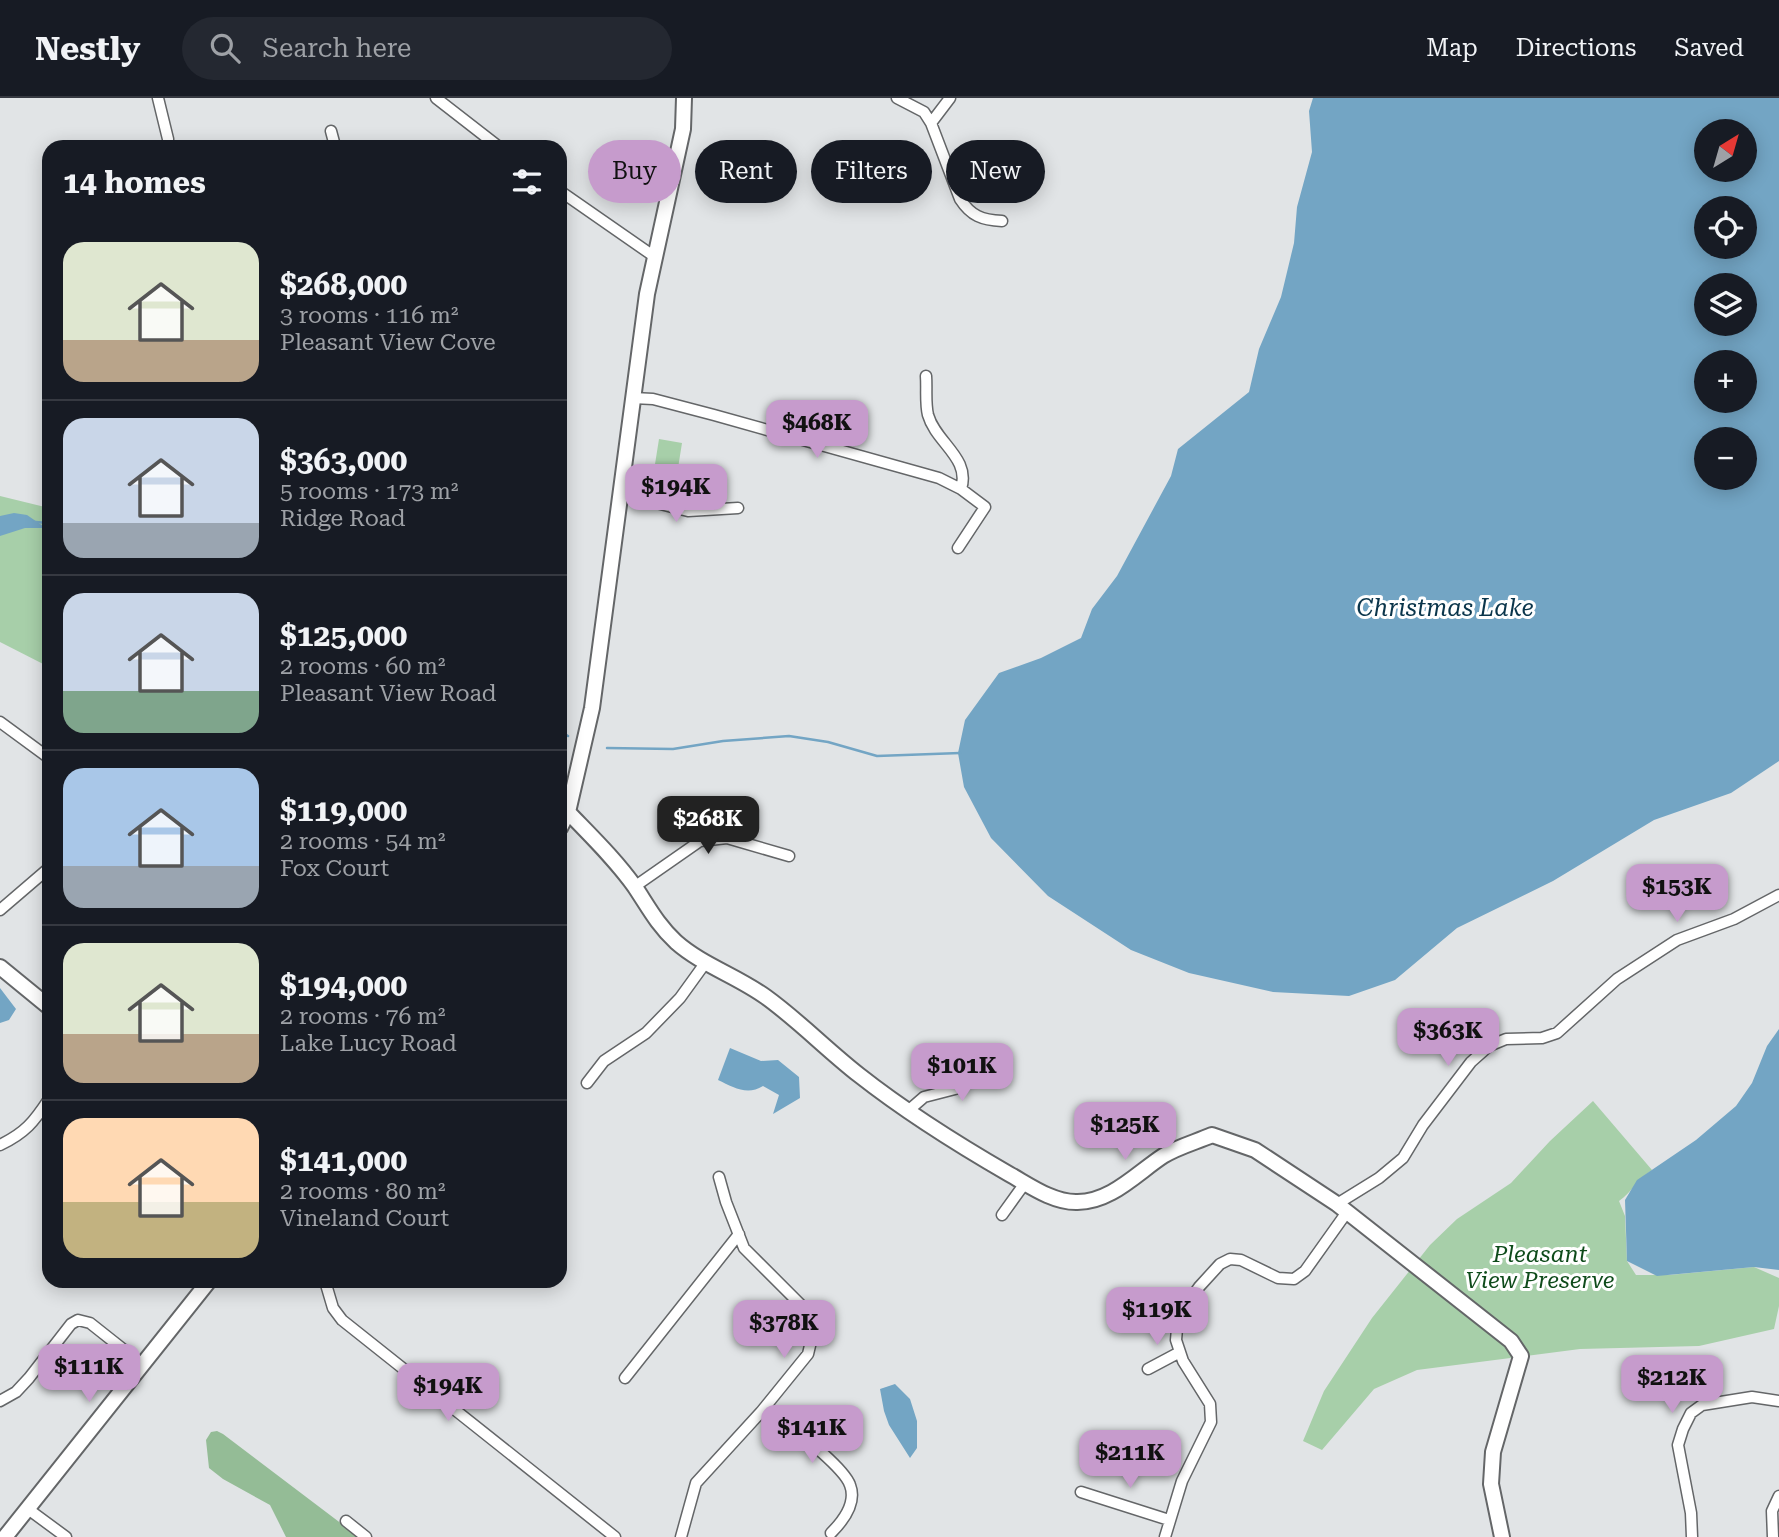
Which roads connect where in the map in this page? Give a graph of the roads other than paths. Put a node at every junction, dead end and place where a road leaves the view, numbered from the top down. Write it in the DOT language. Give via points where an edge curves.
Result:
graph roads {
  1 [pos="158,98"];
  2 [pos="436,98"];
  3 [pos="684,98"];
  4 [pos="897,98"];
  5 [pos="950,98"];
  6 [pos="931,123"];
  7 [pos="331,131"];
  8 [pos="169,140"];
  9 [pos="333,140"];
  10 [pos="490,140"];
  11 [pos="567,196"];
  12 [pos="1002,220"];
  13 [pos="655,257"];
  14 [pos="926,376"];
  15 [pos="633,398"];
  16 [pos="828,418"];
  17 [pos="807,441"];
  18 [pos="961,489"];
  19 [pos="620,492"];
  20 [pos="738,508"];
  21 [pos="958,548"];
  22 [pos="0,722"];
  23 [pos="42,753"];
  24 [pos="568,812"];
  25 [pos="789,856"];
  26 [pos="42,874"];
  27 [pos="635,887"];
  28 [pos="1779,895"];
  29 [pos="0,910"];
  30 [pos="706,962"];
  31 [pos="0,967"];
  32 [pos="42,1001"];
  33 [pos="986,1061"];
  34 [pos="587,1083"];
  35 [pos="42,1110"];
  36 [pos="909,1110"];
  37 [pos="0,1144"];
  38 [pos="719,1177"];
  39 [pos="1025,1183"];
  40 [pos="1342,1208"];
  41 [pos="1002,1215"];
  42 [pos="739,1234"];
  43 [pos="204,1288"];
  44 [pos="327,1288"];
  45 [pos="1180,1352"];
  46 [pos="143,1365"];
  47 [pos="1148,1369"];
  48 [pos="625,1378"];
  49 [pos="0,1401"];
  50 [pos="1779,1401"];
  51 [pos="766,1407"];
  52 [pos="1080,1492"];
  53 [pos="1779,1496"];
  54 [pos="28,1509"];
  55 [pos="1169,1520"];
  56 [pos="346,1521"];
  57 [pos="831,1533"];
  58 [pos="5,1537"];
  59 [pos="66,1537"];
  60 [pos="366,1537"];
  61 [pos="615,1537"];
  62 [pos="681,1537"];
  63 [pos="1165,1537"];
  64 [pos="1502,1537"];
  65 [pos="1692,1537"];
  66 [pos="1773,1537"];
  1 -- 8 [label="street"];
  2 -- 10 [label="street"];
  3 -- 13 [label="street" via="683,129"];
  4 -- 6 [label="street" via="924,113"];
  5 -- 6 [label="street"];
  6 -- 12 [label="street" via="967,209 978,217"];
  7 -- 9 [label="street"];
  11 -- 13 [label="street"];
  13 -- 15 [label="street"];
  14 -- 18 [label="street" via="929,416 961,464"];
  15 -- 17 [label="street" via="653,399"];
  15 -- 19 [label="street"];
  16 -- 17 [label="street" via="826,429"];
  17 -- 18 [label="street" via="921,471"];
  18 -- 21 [label="street" via="985,507"];
  19 -- 20 [label="street" via="688,511"];
  19 -- 24 [label="street" via="592,708"];
  22 -- 23 [label="street"];
  24 -- 27 [label="street"];
  25 -- 27 [label="street" via="727,838 700,841"];
  26 -- 29 [label="street"];
  27 -- 30 [label="street" via="666,932"];
  28 -- 40 [label="street" via="1734,919 1677,940 1616,979 1557,1034 1506,1039 1489,1046 1471,1062 1423,1125 1404,1158"];
  30 -- 34 [label="street" via="680,999 646,1034 604,1061"];
  30 -- 36 [label="street" via="766,997 860,1076"];
  31 -- 32 [label="street"];
  33 -- 36 [label="street" via="966,1083 924,1097"];
  35 -- 37 [label="street" via="19,1136"];
  36 -- 39 [label="street" via="969,1152"];
  38 -- 42 [label="street"];
  39 -- 40 [label="street" via="1060,1200 1097,1199 1166,1154 1212,1135 1255,1150"];
  39 -- 41 [label="street"];
  40 -- 45 [label="street" via="1304,1271 1294,1279 1279,1278 1241,1260 1220,1264 1178,1317"];
  40 -- 64 [label="street" via="1511,1341 1521,1356 1493,1452 1491,1484"];
  42 -- 48 [label="street"];
  42 -- 51 [label="street" via="744,1248 807,1311 813,1333 808,1354"];
  43 -- 46 [label="street"];
  44 -- 61 [label="street" via="342,1320"];
  45 -- 47 [label="street"];
  45 -- 55 [label="street" via="1210,1404 1211,1422"];
  46 -- 49 [label="street" via="90,1322 78,1320 16,1392"];
  46 -- 54 [label="street"];
  50 -- 65 [label="street" via="1752,1397 1702,1405 1691,1413 1678,1445"];
  51 -- 57 [label="street" via="846,1477 851,1502"];
  51 -- 62 [label="street" via="696,1483"];
  52 -- 55 [label="street"];
  53 -- 66 [label="street" via="1772,1511"];
  54 -- 58 [label="street"];
  54 -- 59 [label="street"];
  55 -- 63 [label="street"];
  56 -- 60 [label="street"];
}
